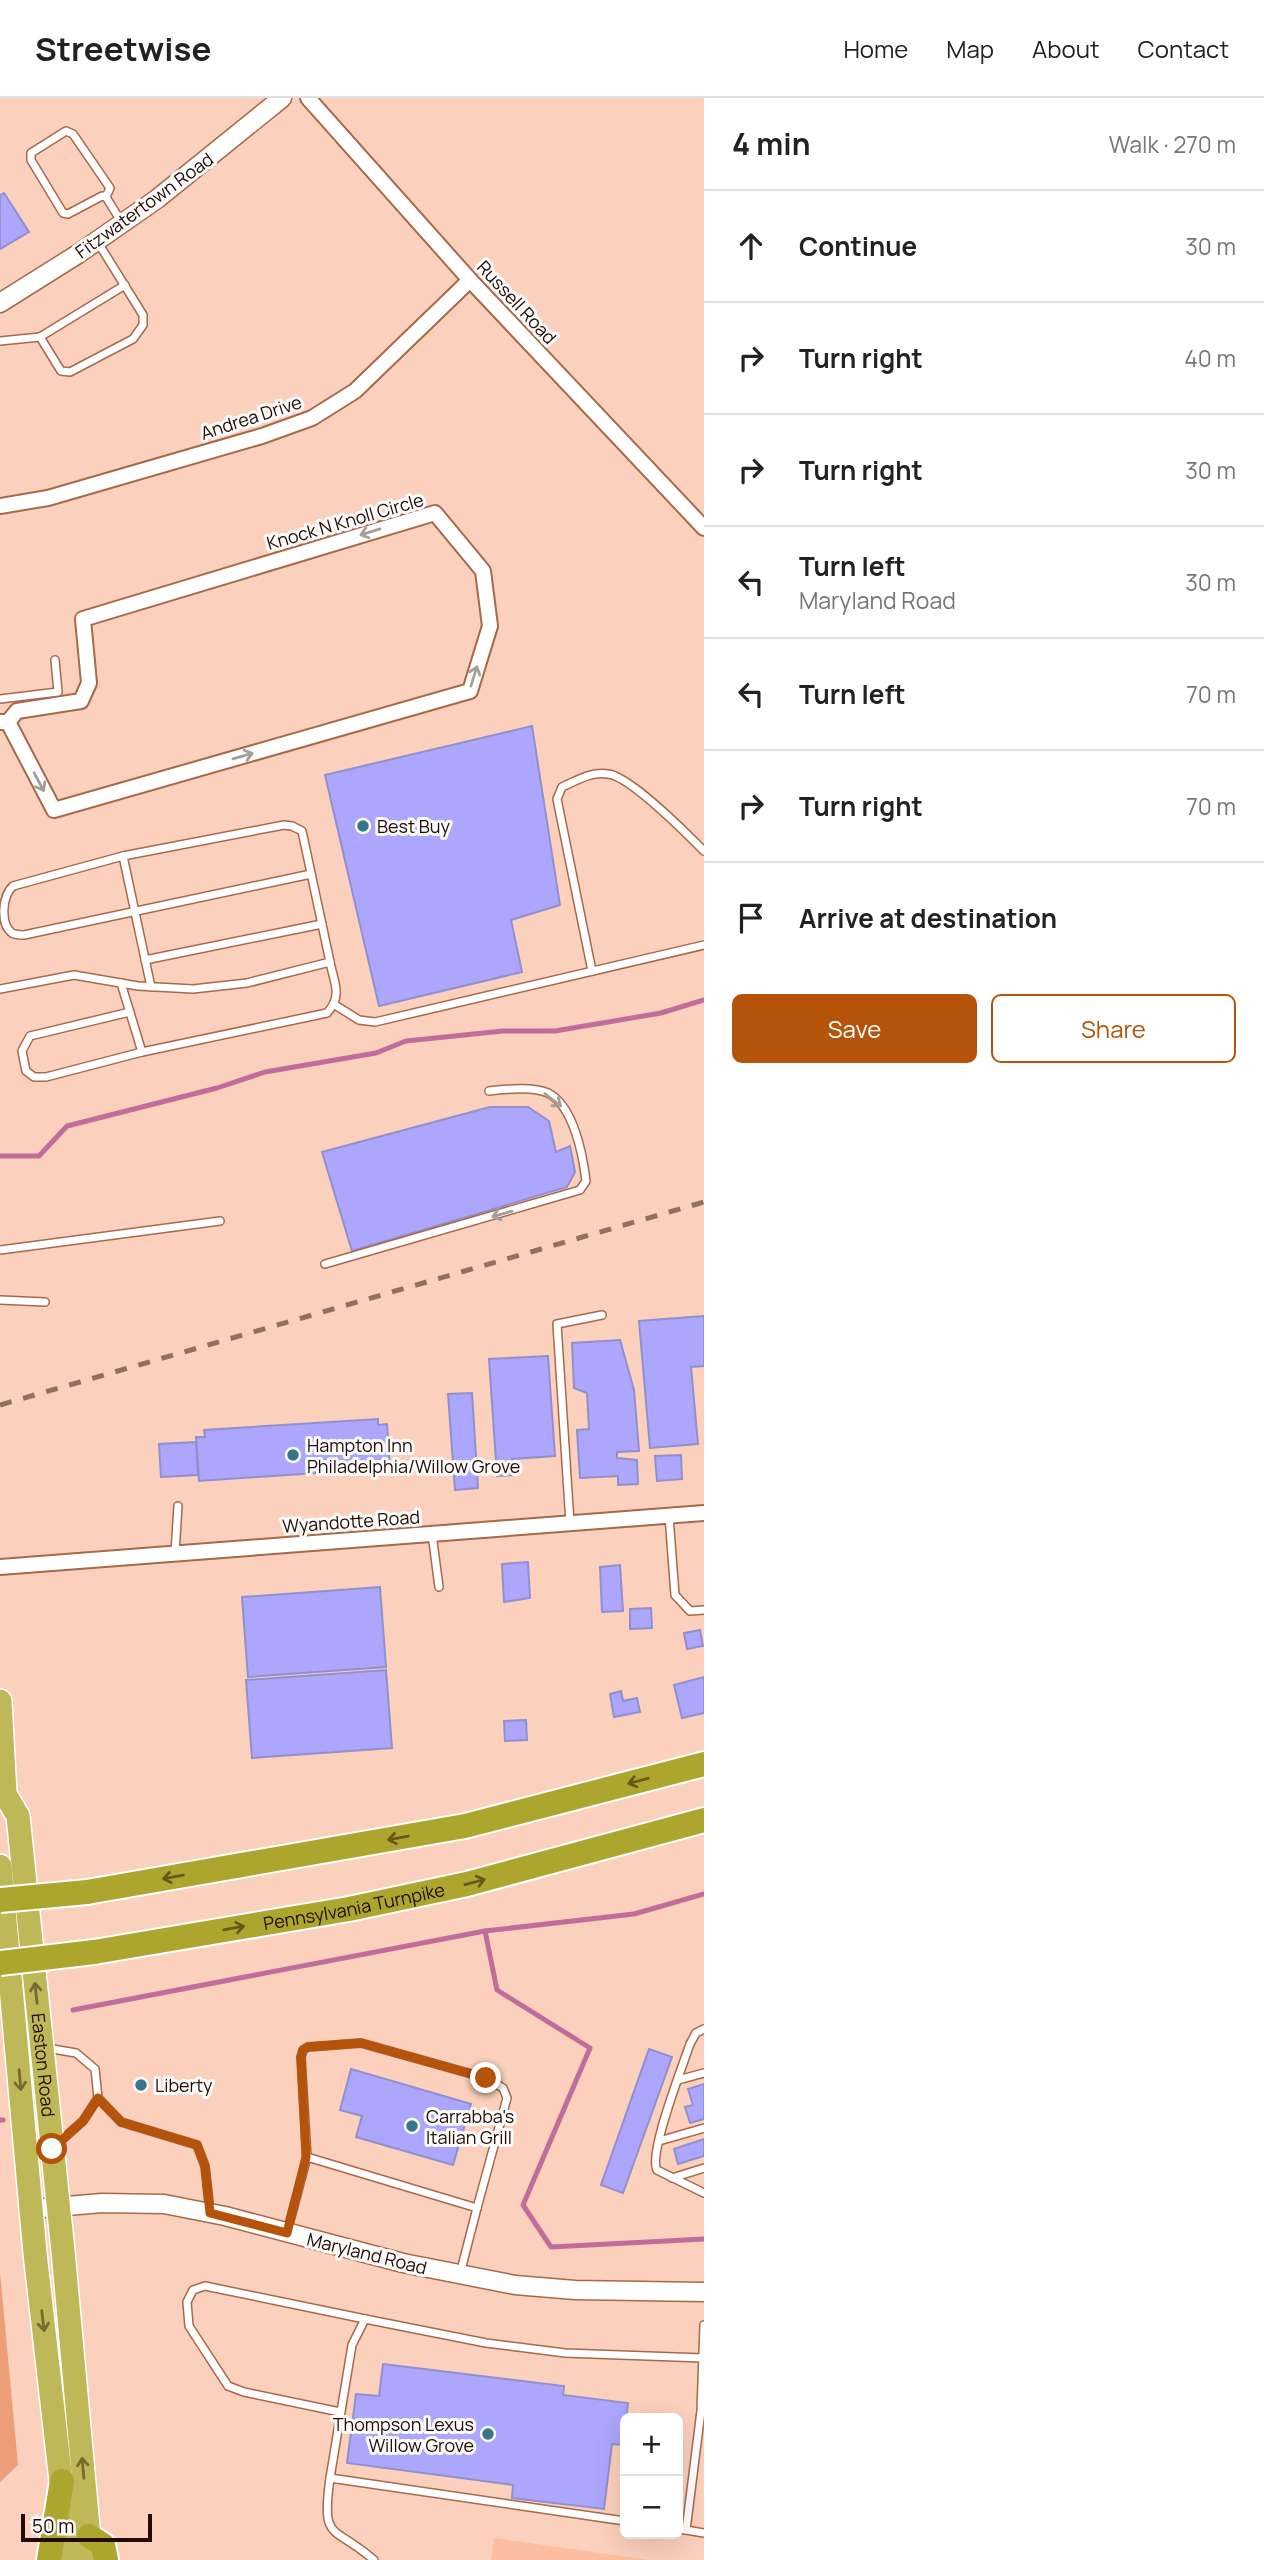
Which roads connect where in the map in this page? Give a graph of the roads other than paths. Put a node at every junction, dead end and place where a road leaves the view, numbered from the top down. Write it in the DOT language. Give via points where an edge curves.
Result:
graph roads {
  1 [pos="282,98"];
  2 [pos="307,98"];
  3 [pos="106,197"];
  4 [pos="123,223"];
  5 [pos="97,241"];
  6 [pos="470,280"];
  7 [pos="125,285"];
  8 [pos="0,303"];
  9 [pos="40,337"];
  10 [pos="0,341"];
  11 [pos="0,506"];
  12 [pos="704,528"];
  13 [pos="55,660"];
  14 [pos="0,699"];
  15 [pos="4,722"];
  16 [pos="704,851"];
  17 [pos="123,856"];
  18 [pos="311,874"];
  19 [pos="135,913"];
  20 [pos="322,924"];
  21 [pos="704,945"];
  22 [pos="145,960"];
  23 [pos="330,962"];
  24 [pos="592,971"];
  25 [pos="121,983"];
  26 [pos="151,986"];
  27 [pos="0,989"];
  28 [pos="335,1005"];
  29 [pos="130,1012"];
  30 [pos="142,1052"];
  31 [pos="489,1091"];
  32 [pos="220,1221"];
  33 [pos="0,1250"];
  34 [pos="325,1264"];
  35 [pos="0,1300"];
  36 [pos="45,1302"];
  37 [pos="601,1315"];
  38 [pos="177,1506"];
  39 [pos="704,1513"];
  40 [pos="669,1516"];
  41 [pos="570,1523"];
  42 [pos="432,1534"];
  43 [pos="175,1553"];
  44 [pos="0,1567"];
  45 [pos="439,1587"];
  46 [pos="704,1610"];
  47 [pos="0,1701"];
  48 [pos="704,1764"];
  49 [pos="704,1820"];
  50 [pos="0,1866"];
  51 [pos="0,1900"];
  52 [pos="0,1963"];
  53 [pos="704,2028"];
  54 [pos="42,2048"];
  55 [pos="704,2073"];
  56 [pos="678,2080"];
  57 [pos="98,2098"];
  58 [pos="704,2127"];
  59 [pos="659,2141"];
  60 [pos="52,2149"];
  61 [pos="306,2157"];
  62 [pos="704,2168"];
  63 [pos="672,2178"];
  64 [pos="704,2193"];
  65 [pos="58,2207"];
  66 [pos="477,2208"];
  67 [pos="32,2209"];
  68 [pos="210,2213"];
  69 [pos="287,2233"];
  70 [pos="459,2275"];
  71 [pos="704,2292"];
  72 [pos="365,2319"];
  73 [pos="704,2325"];
  74 [pos="703,2358"];
  75 [pos="702,2411"];
  76 [pos="340,2412"];
  77 [pos="330,2478"];
  78 [pos="62,2481"];
  79 [pos="620,2520"];
  80 [pos="683,2524"];
  81 [pos="683,2530"];
  82 [pos="704,2533"];
  83 [pos="90,2548"];
  84 [pos="49,2560"];
  85 [pos="70,2560"];
  86 [pos="106,2560"];
  87 [pos="374,2560"];
  1 -- 4 [label="street, Fitzwatertown Road"];
  2 -- 6 [label="street, Russell Road"];
  3 -- 3 [label="lane" via="62,213 31,153 65,131 73,134 110,188"];
  3 -- 4 [label="lane"];
  4 -- 5 [label="street, Fitzwatertown Road"];
  5 -- 7 [label="lane"];
  5 -- 8 [label="street, Fitzwatertown Road"];
  6 -- 11 [label="street, Andrea Drive" via="355,391 312,418 48,498"];
  6 -- 12 [label="street, Russell Road"];
  7 -- 9 [label="lane"];
  7 -- 9 [label="lane" via="143,315 143,325 133,339 70,372 61,371"];
  9 -- 10 [label="lane"];
  13 -- 14 [label="lane" via="58,692"];
  15 -- 15 [label="street, Knock N Knoll Circle, one-way" via="54,810 470,691 490,626 484,571 435,513 83,619 89,684 81,701 17,712"];
  16 -- 24 [label="lane" via="671,817 609,774 587,776 562,787 557,799"];
  17 -- 18 [label="lane" via="284,825 302,831"];
  17 -- 19 [label="lane"];
  17 -- 19 [label="lane" via="13,886 2,904 5,924 12,933 24,935"];
  18 -- 19 [label="lane"];
  18 -- 20 [label="lane"];
  19 -- 22 [label="lane"];
  20 -- 22 [label="lane"];
  20 -- 23 [label="lane"];
  21 -- 24 [label="lane"];
  22 -- 26 [label="lane"];
  23 -- 26 [label="lane" via="247,983 194,989"];
  23 -- 28 [label="lane"];
  24 -- 28 [label="lane" via="376,1022 359,1020"];
  25 -- 26 [label="lane"];
  25 -- 27 [label="lane" via="74,975"];
  25 -- 29 [label="lane"];
  28 -- 30 [label="lane" via="327,1013"];
  29 -- 30 [label="lane"];
  29 -- 30 [label="lane" via="30,1036 22,1051 26,1071 46,1077"];
  31 -- 34 [label="lane, one-way" via="514,1088 548,1093 568,1112 584,1162 586,1181 580,1190"];
  32 -- 33 [label="lane"];
  35 -- 36 [label="lane"];
  37 -- 41 [label="lane" via="557,1324"];
  38 -- 43 [label="lane"];
  39 -- 40 [label="street, Wyandotte Road"];
  40 -- 41 [label="street, Wyandotte Road"];
  40 -- 46 [label="lane" via="675,1595 690,1611"];
  41 -- 42 [label="street, Wyandotte Road"];
  42 -- 43 [label="street, Wyandotte Road"];
  42 -- 45 [label="lane"];
  43 -- 44 [label="street, Wyandotte Road"];
  54 -- 47 [label="highway, Easton Road, one-way" via="18,1816 5,1794"];
  48 -- 51 [label="highway, one-way, bridge" via="465,1826 87,1892"];
  52 -- 49 [label="highway, Pennsylvania Turnpike, one-way, bridge" via="94,1952 349,1909 467,1884"];
  50 -- 67 [label="highway, Easton Road, one-way"];
  53 -- 56 [label="lane" via="690,2044"];
  54 -- 57 [label="lane" via="76,2053 95,2069"];
  54 -- 60 [label="highway, Easton Road"];
  55 -- 56 [label="lane"];
  56 -- 59 [label="lane"];
  57 -- 60 [label="lane" via="83,2121"];
  57 -- 68 [label="lane" via="121,2122 197,2145 205,2166"];
  58 -- 59 [label="lane"];
  59 -- 63 [label="lane" via="654,2166"];
  60 -- 65 [label="highway, Easton Road"];
  61 -- 66 [label="lane"];
  61 -- 66 [label="lane" via="301,2057 308,2047 361,2043 486,2078 503,2088 507,2098"];
  61 -- 69 [label="lane"];
  62 -- 63 [label="lane"];
  63 -- 64 [label="lane"];
  65 -- 67 [label="street, Maryland Road"];
  65 -- 68 [label="street, Maryland Road" via="154,2203"];
  83 -- 65 [label="highway, Easton Road, one-way"];
  66 -- 70 [label="lane"];
  67 -- 78 [label="highway, Easton Road, one-way"];
  68 -- 69 [label="street, Maryland Road"];
  69 -- 70 [label="street, Maryland Road"];
  70 -- 71 [label="street, Maryland Road" via="575,2290"];
  72 -- 74 [label="lane" via="565,2353"];
  72 -- 76 [label="lane" via="352,2345"];
  72 -- 76 [label="lane" via="205,2286 193,2290 187,2302 189,2326 228,2386"];
  73 -- 74 [label="lane"];
  74 -- 75 [label="lane"];
  75 -- 80 [label="lane"];
  76 -- 77 [label="lane"];
  77 -- 79 [label="lane"];
  77 -- 87 [label="lane" via="326,2514 332,2530"];
  78 -- 84 [label="highway"];
  78 -- 85 [label="highway, Easton Road"];
  81 -- 82 [label="lane"];
  83 -- 86 [label="highway" via="103,2545"];
}
